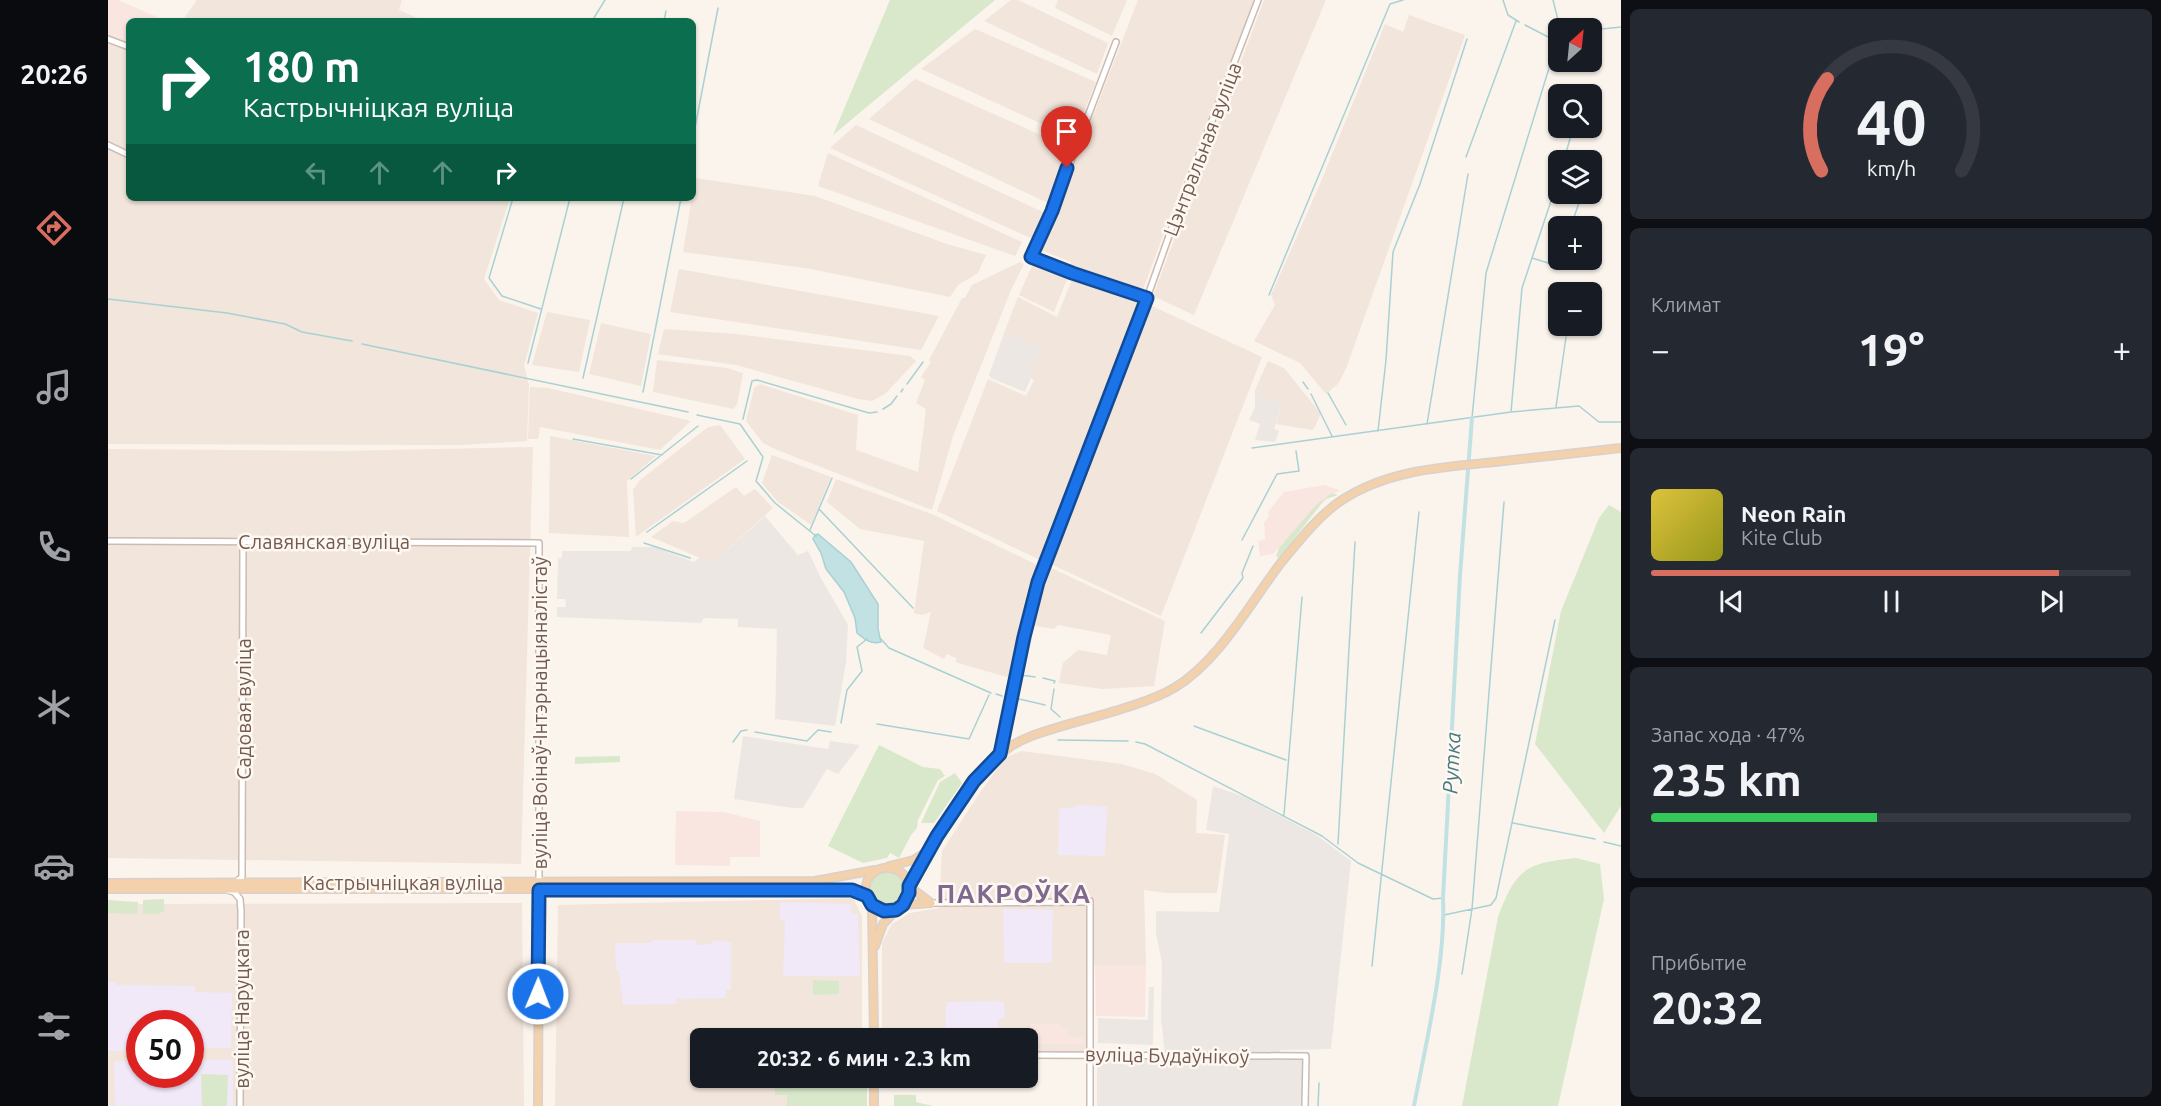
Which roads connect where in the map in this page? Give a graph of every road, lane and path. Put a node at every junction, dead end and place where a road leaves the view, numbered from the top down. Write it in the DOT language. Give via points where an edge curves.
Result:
graph roads {
  1 [pos="1258,0"];
  2 [pos="108,39"];
  3 [pos="1116,42"];
  4 [pos="126,46"];
  5 [pos="108,145"];
  6 [pos="126,154"];
  7 [pos="1147,298"];
  8 [pos="1621,448"];
  9 [pos="108,541"];
  10 [pos="243,541"];
  11 [pos="539,543"];
  12 [pos="1000,754"];
  13 [pos="928,851"];
  14 [pos="880,869"];
  15 [pos="918,871"];
  16 [pos="242,877"];
  17 [pos="108,883"];
  18 [pos="235,883"];
  19 [pos="250,883"];
  20 [pos="539,886"];
  21 [pos="909,886"];
  22 [pos="259,889"];
  23 [pos="108,890"];
  24 [pos="224,890"];
  25 [pos="922,894"];
  26 [pos="867,896"];
  27 [pos="931,903"];
  28 [pos="872,905"];
  29 [pos="900,907"];
  30 [pos="241,911"];
  31 [pos="874,948"];
  32 [pos="874,1028"];
  33 [pos="1091,1054"];
  34 [pos="1038,1055"];
  35 [pos="874,1088"];
  36 [pos="240,1106"];
  37 [pos="538,1106"];
  38 [pos="874,1106"];
  39 [pos="1090,1106"];
  40 [pos="1305,1106"];
  1 -- 7 [label="street, Цэнтральная вуліца"];
  2 -- 4 [label="street"];
  3 -- 7 [label="street" via="1031,257"];
  5 -- 6 [label="street"];
  7 -- 12 [label="street, Цэнтральная вуліца" via="1038,582"];
  8 -- 12 [label="main road" via="1419,471 1385,480 1346,498 1312,526 1211,657 1173,688 1035,735"];
  9 -- 10 [label="street, Славянская вуліца"];
  10 -- 11 [label="street, Славянская вуліца"];
  10 -- 16 [label="street, Садовая вуліца"];
  11 -- 20 [label="street, вуліца Воінаў-Інтэрнацыяналістаў"];
  12 -- 13 [label="main road" via="980,773"];
  13 -- 14 [label="main road, Кастрычніцкая вуліца" via="914,860"];
  13 -- 15 [label="main road"];
  14 -- 20 [label="main road, Кастрычніцкая вуліца" via="815,881"];
  14 -- 21 [label="main road" via="897,870"];
  14 -- 26 [label="main road" via="866,884"];
  15 -- 21 [label="main road"];
  15 -- 25 [label="main road"];
  16 -- 18 [label="street"];
  16 -- 19 [label="street"];
  17 -- 18 [label="main road, Кастрычніцкая вуліца"];
  18 -- 19 [label="main road, Кастрычніцкая вуліца"];
  19 -- 20 [label="main road, Кастрычніцкая вуліца"];
  20 -- 22 [label="main road, Кастрычніцкая вуліца"];
  20 -- 26 [label="main road, Кастрычніцкая вуліца" via="852,890"];
  20 -- 37 [label="main road"];
  21 -- 25 [label="main road"];
  21 -- 29 [label="main road"];
  22 -- 24 [label="main road, Кастрычніцкая вуліца"];
  22 -- 30 [label="street" via="246,893"];
  23 -- 24 [label="main road, Кастрычніцкая вуліца"];
  24 -- 30 [label="street" via="234,892 240,899"];
  25 -- 27 [label="main road"];
  26 -- 28 [label="main road"];
  27 -- 29 [label="main road"];
  27 -- 33 [label="street" via="1090,901"];
  28 -- 29 [label="main road" via="884,911"];
  28 -- 31 [label="main road"];
  29 -- 31 [label="main road" via="880,931"];
  30 -- 36 [label="street, вуліца Наруцкага"];
  31 -- 32 [label="main road"];
  33 -- 34 [label="street, вуліца Будаўнікоў"];
  33 -- 39 [label="street"];
  33 -- 40 [label="street, вуліца Будаўнікоў" via="1306,1056"];
  35 -- 38 [label="main road"];
}
